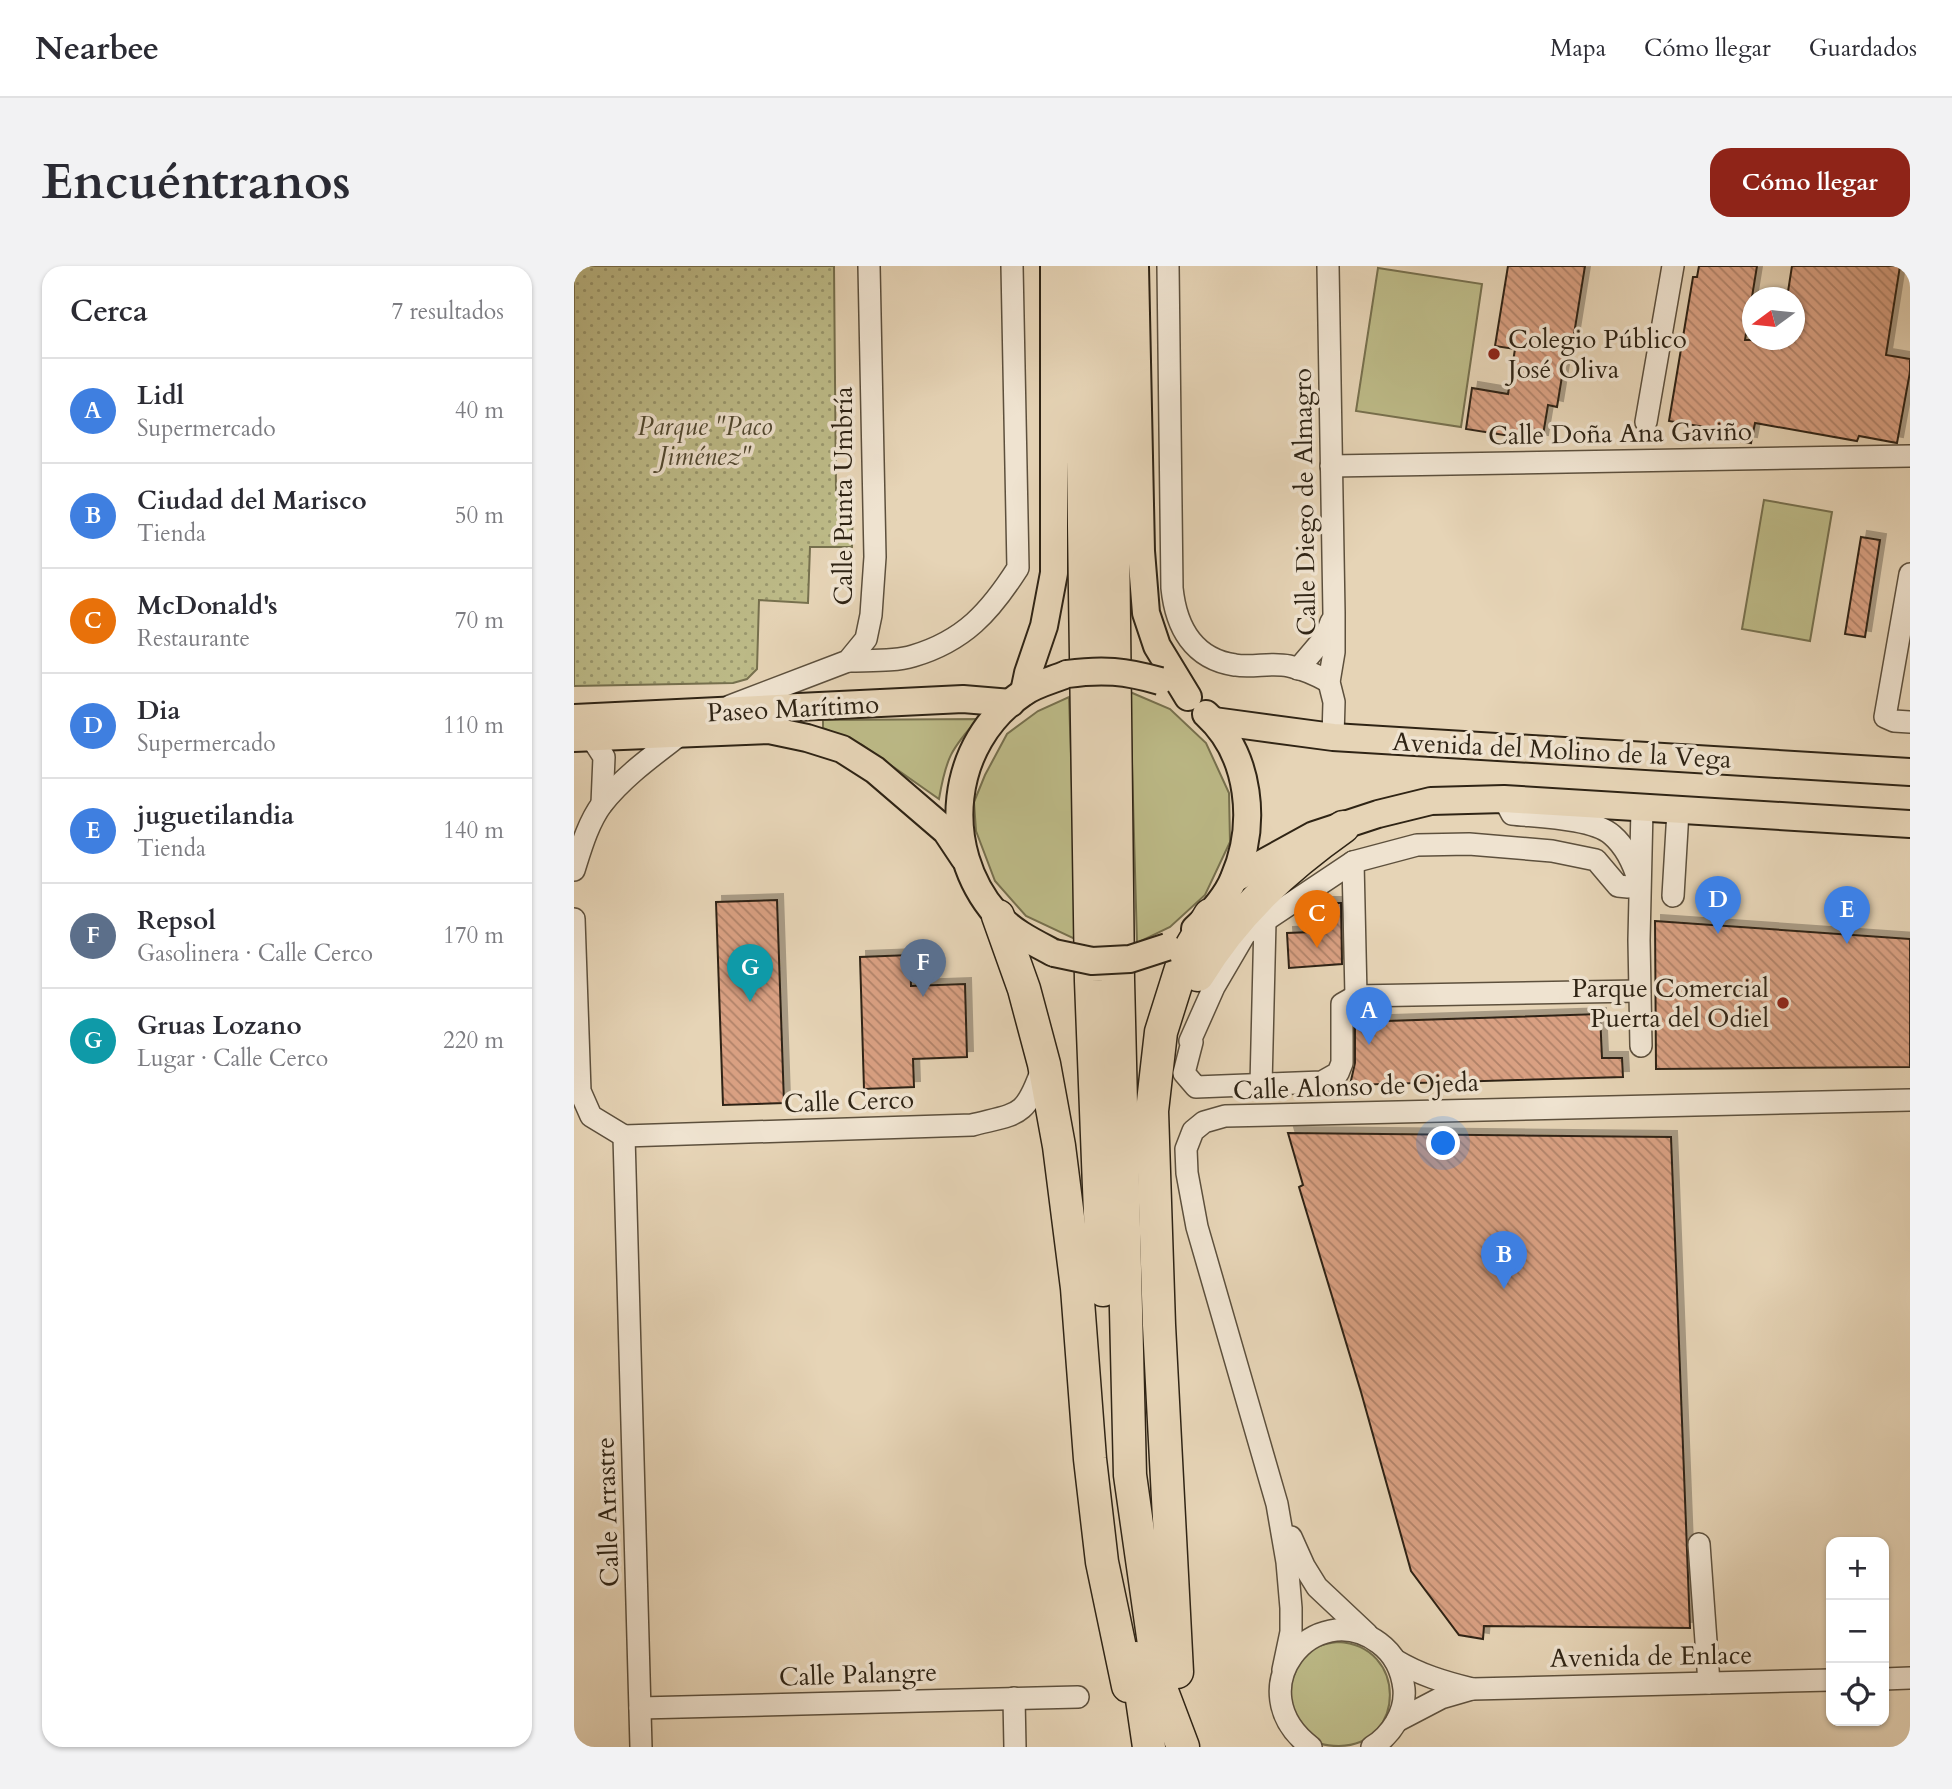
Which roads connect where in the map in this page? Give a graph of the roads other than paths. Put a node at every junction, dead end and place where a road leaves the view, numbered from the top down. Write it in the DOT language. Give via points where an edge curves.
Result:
graph roads {
  1 [pos="869,266"];
  2 [pos="1012,266"];
  3 [pos="1054,266"];
  4 [pos="1080,266"];
  5 [pos="1110,266"];
  6 [pos="1135,266"];
  7 [pos="1168,266"];
  8 [pos="1328,266"];
  9 [pos="1673,266"];
  10 [pos="1646,422"];
  11 [pos="1910,456"];
  12 [pos="1331,466"];
  13 [pos="1910,574"];
  14 [pos="1334,613"];
  15 [pos="848,662"];
  16 [pos="1298,669"];
  17 [pos="1329,682"];
  18 [pos="1018,697"];
  19 [pos="1188,697"];
  20 [pos="715,712"];
  21 [pos="1214,721"];
  22 [pos="1910,722"];
  23 [pos="580,731"];
  24 [pos="681,734"];
  25 [pos="1333,737"];
  26 [pos="1910,772"];
  27 [pos="1504,799"];
  28 [pos="602,804"];
  29 [pos="1642,809"];
  30 [pos="1678,811"];
  31 [pos="1910,824"];
  32 [pos="1343,827"];
  33 [pos="964,858"];
  34 [pos="1353,862"];
  35 [pos="574,870"];
  36 [pos="1234,879"];
  37 [pos="1639,882"];
  38 [pos="1674,896"];
  39 [pos="1210,915"];
  40 [pos="998,916"];
  41 [pos="574,919"];
  42 [pos="1265,921"];
  43 [pos="1639,991"];
  44 [pos="1356,996"];
  45 [pos="1161,1032"];
  46 [pos="1641,1046"];
  47 [pos="1044,1064"];
  48 [pos="1261,1085"];
  49 [pos="1910,1100"];
  50 [pos="624,1136"];
  51 [pos="1277,1504"];
  52 [pos="1699,1544"];
  53 [pos="1372,1638"];
  54 [pos="1395,1660"];
  55 [pos="1283,1670"];
  56 [pos="1910,1678"];
  57 [pos="1889,1679"];
  58 [pos="1826,1680"];
  59 [pos="1709,1683"];
  60 [pos="1472,1689"];
  61 [pos="1078,1697"];
  62 [pos="1014,1698"];
  63 [pos="640,1708"];
  64 [pos="1287,1722"];
  65 [pos="1391,1732"];
  66 [pos="1147,1738"];
  67 [pos="641,1747"];
  68 [pos="1015,1747"];
  69 [pos="1183,1747"];
  70 [pos="1289,1747"];
  71 [pos="1311,1747"];
  72 [pos="1372,1747"];
  1 -- 15 [label="street, Calle Punta Umbría" via="875,558 866,639"];
  2 -- 15 [label="street" via="1018,568 1000,596 965,633 911,657"];
  3 -- 18 [label="main road" via="1054,573 1044,626"];
  4 -- 66 [label="highway" via="1092,1008 1107,1385"];
  5 -- 69 [label="highway" via="1118,980 1130,1475 1160,1686"];
  6 -- 19 [label="main road" via="1146,613 1157,646"];
  7 -- 16 [label="street" via="1175,611 1198,649 1216,659 1234,665"];
  8 -- 12 [label="street, Calle Diego de Almagro"];
  9 -- 10 [label="street"];
  11 -- 12 [label="street, Calle Doña Ana Gaviño"];
  12 -- 14 [label="street, Calle Diego de Almagro"];
  13 -- 22 [label="street" via="1885,717"];
  14 -- 16 [label="street" via="1326,636"];
  14 -- 17 [label="street, Calle Diego de Almagro"];
  15 -- 20 [label="street"];
  16 -- 17 [label="street"];
  17 -- 25 [label="street, Calle Diego de Almagro" via="1334,702"];
  18 -- 19 [label="main road, bridge" via="1067,674 1108,670 1160,681"];
  18 -- 20 [label="main road, Paseo Marítimo"];
  18 -- 33 [label="main road" via="987,727 970,757 960,790 958,824"];
  19 -- 21 [label="main road"];
  20 -- 23 [label="main road, Paseo Marítimo"];
  21 -- 25 [label="main road, Avenida del Molino de la Vega"];
  21 -- 36 [label="main road" via="1236,757 1247,797 1247,839"];
  23 -- 24 [label="main road, Paseo Marítimo"];
  23 -- 28 [label="street" via="604,757"];
  24 -- 28 [label="street"];
  24 -- 33 [label="main road, Paseo Marítimo" via="769,730 842,749 875,770 946,831"];
  25 -- 26 [label="main road, Avenida del Molino de la Vega"];
  27 -- 29 [label="main road, Avenida del Molino de la Vega"];
  27 -- 32 [label="main road, Avenida del Molino de la Vega" via="1431,801"];
  27 -- 37 [label="street" via="1512,814 1592,824 1611,834 1633,861"];
  28 -- 35 [label="street"];
  29 -- 30 [label="main road, Avenida del Molino de la Vega"];
  29 -- 37 [label="street"];
  30 -- 31 [label="main road, Avenida del Molino de la Vega"];
  30 -- 38 [label="street"];
  32 -- 36 [label="main road, Avenida del Molino de la Vega" via="1314,835"];
  32 -- 45 [label="highway" via="1301,856 1248,907 1214,948"];
  33 -- 40 [label="main road" via="977,889"];
  34 -- 37 [label="street" via="1418,845 1469,845 1552,851 1596,860 1618,886"];
  34 -- 42 [label="street"];
  34 -- 44 [label="street"];
  36 -- 39 [label="main road"];
  37 -- 43 [label="street"];
  39 -- 40 [label="main road, bridge" via="1167,947 1130,959 1092,961 1054,953 1023,937"];
  39 -- 45 [label="highway" via="1184,959"];
  40 -- 47 [label="highway"];
  41 -- 50 [label="street" via="580,1091 591,1116"];
  42 -- 48 [label="street"];
  42 -- 48 [label="street" via="1245,934 1214,988 1190,1041 1184,1073 1196,1087"];
  43 -- 44 [label="street"];
  43 -- 46 [label="street"];
  44 -- 48 [label="street" via="1342,1004 1338,1073 1322,1082"];
  45 -- 69 [label="highway" via="1152,1125 1171,1587"];
  47 -- 50 [label="street, Calle Cerco" via="1032,1099 1017,1113 972,1125"];
  47 -- 66 [label="highway" via="1077,1288 1102,1562 1125,1679"];
  49 -- 51 [label="street, Calle Alonso de Ojeda" via="1225,1116 1205,1122 1193,1131 1186,1149 1187,1173 1198,1227"];
  50 -- 63 [label="street, Calle Arrastre"];
  51 -- 53 [label="street, Calle Alonso de Ojeda" via="1317,1587"];
  51 -- 55 [label="street, Calle Alonso de Ojeda" via="1291,1608"];
  52 -- 59 [label="street"];
  53 -- 54 [label="street, Calle Alonso de Ojeda"];
  53 -- 55 [label="street" via="1352,1631 1330,1631 1311,1638 1294,1652"];
  54 -- 60 [label="street, Avenida de Enlace" via="1438,1681"];
  54 -- 65 [label="street" via="1404,1694"];
  55 -- 64 [label="street, Calle Alonso de Ojeda" via="1281,1705"];
  56 -- 57 [label="street"];
  58 -- 59 [label="street, Avenida de Enlace"];
  59 -- 60 [label="street, Avenida de Enlace"];
  60 -- 65 [label="street, Avenida de Enlace" via="1441,1698"];
  61 -- 62 [label="street, Calle Palangre"];
  62 -- 63 [label="street, Calle Palangre"];
  62 -- 68 [label="street"];
  63 -- 67 [label="street, Calle Arrastre"];
  64 -- 70 [label="street, Calle Alonso de Ojeda"];
  64 -- 71 [label="street"];
  65 -- 72 [label="street, Avenida de Enlace"];
}
